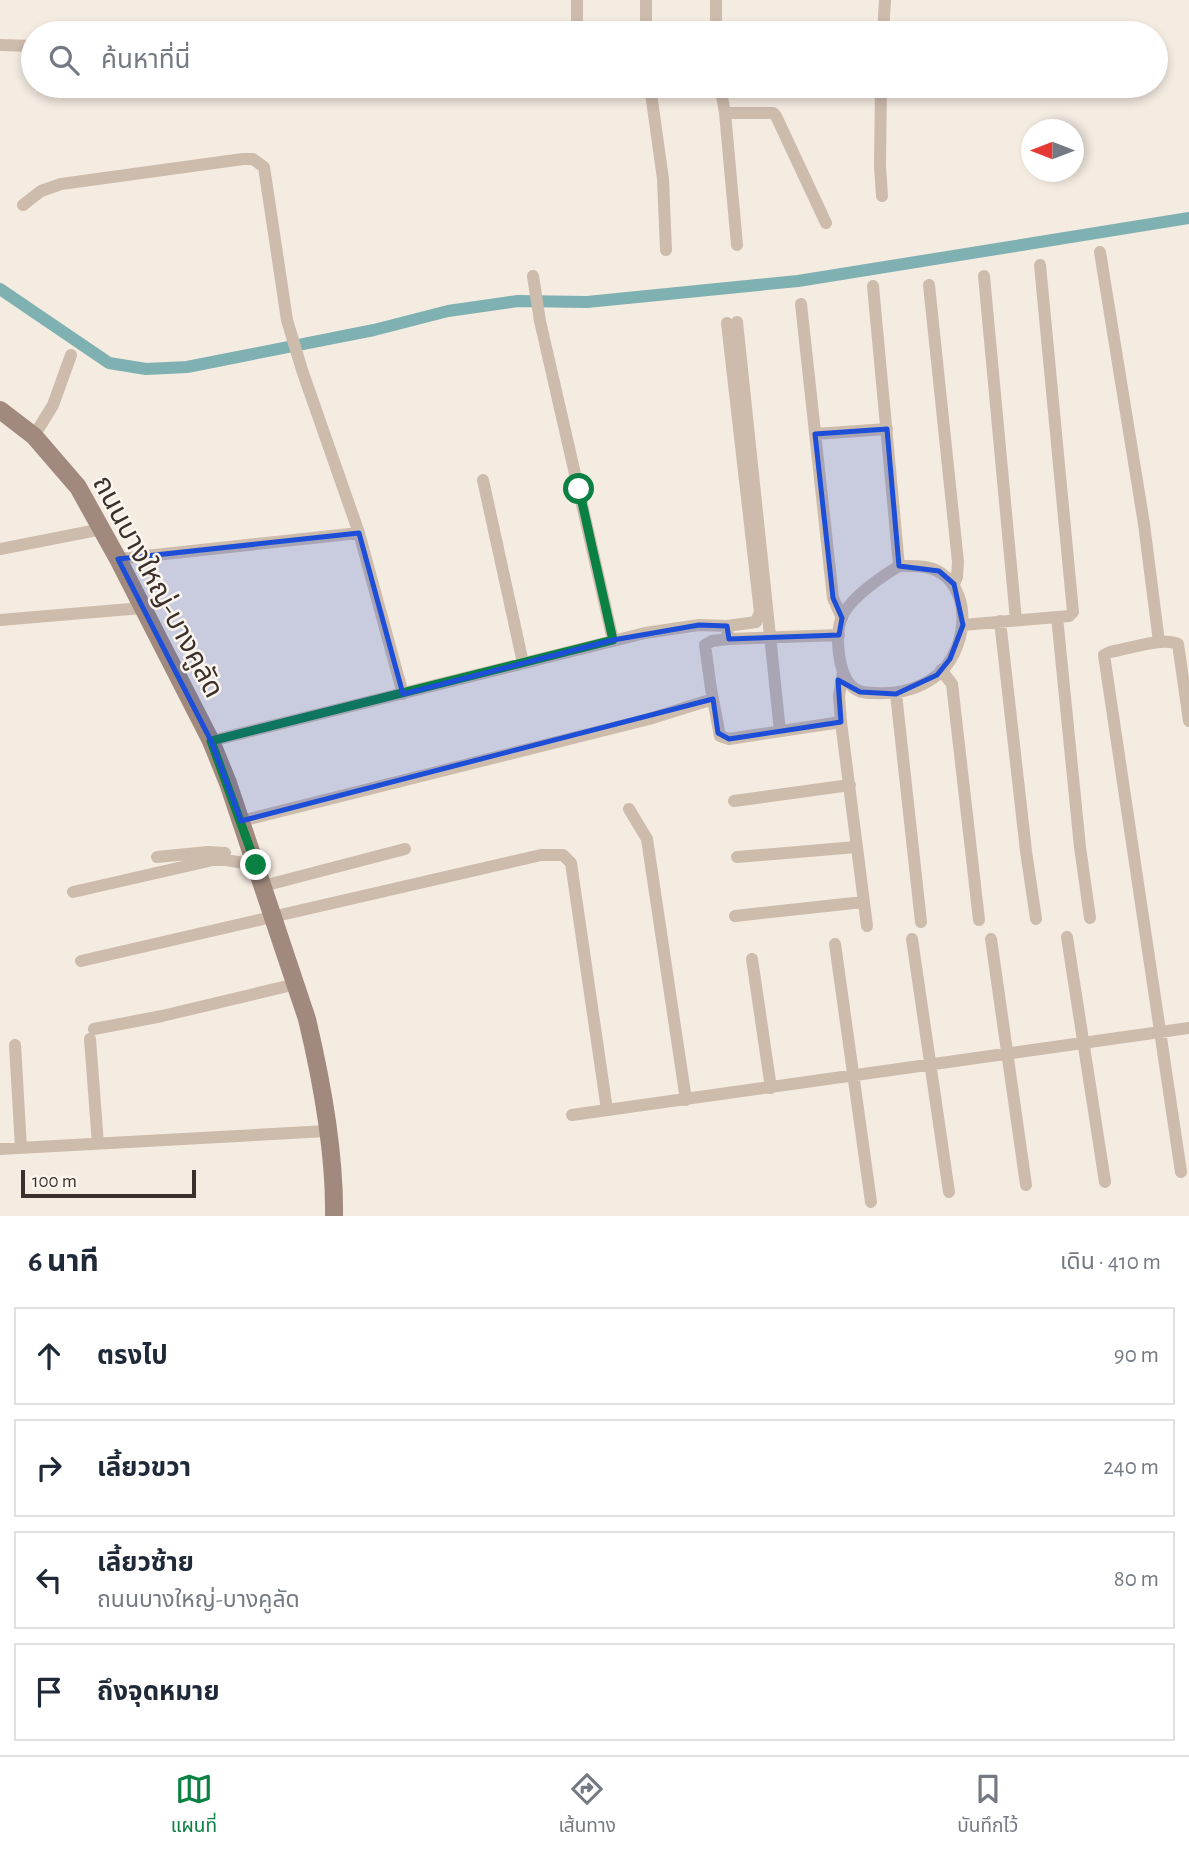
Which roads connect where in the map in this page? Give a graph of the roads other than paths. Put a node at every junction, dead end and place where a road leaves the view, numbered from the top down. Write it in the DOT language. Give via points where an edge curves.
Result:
graph roads {
  1 [pos="577,0"];
  2 [pos="646,0"];
  3 [pos="716,0"];
  4 [pos="885,0"];
  5 [pos="577,21"];
  6 [pos="646,21"];
  7 [pos="716,21"];
  8 [pos="884,21"];
  9 [pos="0,45"];
  10 [pos="21,46"];
  11 [pos="652,98"];
  12 [pos="722,98"];
  13 [pos="881,98"];
  14 [pos="725,113"];
  15 [pos="882,195"];
  16 [pos="23,205"];
  17 [pos="826,223"];
  18 [pos="737,245"];
  19 [pos="666,250"];
  20 [pos="1100,252"];
  21 [pos="1040,265"];
  22 [pos="984,276"];
  23 [pos="534,281"];
  24 [pos="929,285"];
  25 [pos="873,286"];
  26 [pos="801,304"];
  27 [pos="71,355"];
  28 [pos="0,410"];
  29 [pos="887,429"];
  30 [pos="815,434"];
  31 [pos="34,436"];
  32 [pos="483,480"];
  33 [pos="102,528"];
  34 [pos="359,533"];
  35 [pos="0,549"];
  36 [pos="118,559"];
  37 [pos="900,566"];
  38 [pos="954,584"];
  39 [pos="142,608"];
  40 [pos="1058,617"];
  41 [pos="842,618"];
  42 [pos="0,620"];
  43 [pos="1016,620"];
  44 [pos="1000,621"];
  45 [pos="963,625"];
  46 [pos="727,632"];
  47 [pos="839,635"];
  48 [pos="771,638"];
  49 [pos="613,640"];
  50 [pos="1159,642"];
  51 [pos="523,663"];
  52 [pos="941,670"];
  53 [pos="843,672"];
  54 [pos="403,694"];
  55 [pos="896,694"];
  56 [pos="713,699"];
  57 [pos="1189,721"];
  58 [pos="841,722"];
  59 [pos="780,730"];
  60 [pos="211,741"];
  61 [pos="850,785"];
  62 [pos="734,801"];
  63 [pos="629,809"];
  64 [pos="241,821"];
  65 [pos="856,847"];
  66 [pos="405,849"];
  67 [pos="156,857"];
  68 [pos="737,857"];
  69 [pos="237,861"];
  70 [pos="256,865"];
  71 [pos="263,886"];
  72 [pos="73,892"];
  73 [pos="863,902"];
  74 [pos="735,916"];
  75 [pos="274,917"];
  76 [pos="1090,918"];
  77 [pos="1036,919"];
  78 [pos="979,920"];
  79 [pos="921,922"];
  80 [pos="867,926"];
  81 [pos="1067,937"];
  82 [pos="912,939"];
  83 [pos="991,939"];
  84 [pos="835,944"];
  85 [pos="751,959"];
  86 [pos="80,961"];
  87 [pos="296,984"];
  88 [pos="1189,1028"];
  89 [pos="1161,1032"];
  90 [pos="1083,1043"];
  91 [pos="15,1045"];
  92 [pos="1007,1054"];
  93 [pos="931,1065"];
  94 [pos="855,1076"];
  95 [pos="771,1088"];
  96 [pos="686,1100"];
  97 [pos="607,1110"];
  98 [pos="572,1115"];
  99 [pos="327,1131"];
  100 [pos="97,1143"];
  101 [pos="21,1148"];
  102 [pos="0,1149"];
  103 [pos="1181,1172"];
  104 [pos="1105,1182"];
  105 [pos="1026,1185"];
  106 [pos="949,1192"];
  107 [pos="871,1202"];
  108 [pos="334,1216"];
  1 -- 5 [label="street"];
  2 -- 6 [label="street"];
  3 -- 7 [label="street"];
  4 -- 8 [label="street"];
  9 -- 10 [label="street"];
  11 -- 19 [label="street" via="663,179"];
  12 -- 14 [label="street"];
  13 -- 15 [label="street"];
  14 -- 17 [label="street" via="776,116"];
  14 -- 18 [label="street"];
  16 -- 34 [label="street" via="41,191 61,184 243,159 260,161 267,176 287,320"];
  20 -- 50 [label="street"];
  21 -- 40 [label="street" via="1073,612"];
  22 -- 43 [label="street"];
  23 -- 49 [label="street"];
  24 -- 38 [label="street" via="958,562"];
  25 -- 29 [label="street"];
  26 -- 30 [label="street"];
  27 -- 31 [label="street" via="50,412"];
  28 -- 31 [label="street, ถนนบางใหญ่-บางคูลัด"];
  29 -- 30 [label="street"];
  29 -- 37 [label="street"];
  30 -- 41 [label="street" via="833,598"];
  31 -- 33 [label="street, ถนนบางใหญ่-บางคูลัด" via="78,486"];
  32 -- 51 [label="street"];
  33 -- 35 [label="street"];
  33 -- 36 [label="street, ถนนบางใหญ่-บางคูลัด"];
  34 -- 36 [label="street"];
  34 -- 54 [label="street"];
  36 -- 39 [label="street, ถนนบางใหญ่-บางคูลัด"];
  37 -- 38 [label="street" via="939,571"];
  37 -- 41 [label="street" via="865,589"];
  38 -- 45 [label="street"];
  39 -- 42 [label="street"];
  39 -- 60 [label="street, ถนนบางใหญ่-บางคูลัด"];
  40 -- 43 [label="street"];
  40 -- 76 [label="street"];
  41 -- 47 [label="street"];
  43 -- 44 [label="street"];
  44 -- 45 [label="street"];
  44 -- 77 [label="street"];
  45 -- 52 [label="street"];
  46 -- 48 [label="street"];
  46 -- 48 [label="street" via="756,622 760,612 732,323"];
  46 -- 49 [label="street" via="699,625"];
  46 -- 56 [label="street" via="705,645"];
  47 -- 48 [label="street"];
  47 -- 53 [label="street"];
  48 -- 59 [label="street"];
  49 -- 51 [label="street"];
  50 -- 57 [label="street" via="1178,644"];
  50 -- 89 [label="street" via="1110,652 1103,659"];
  51 -- 54 [label="street"];
  52 -- 55 [label="street"];
  52 -- 78 [label="street" via="952,684"];
  53 -- 55 [label="street" via="860,692"];
  53 -- 58 [label="street"];
  54 -- 60 [label="street"];
  55 -- 79 [label="street"];
  56 -- 59 [label="street" via="718,733 723,738"];
  56 -- 64 [label="street"];
  58 -- 59 [label="street"];
  58 -- 61 [label="street"];
  60 -- 64 [label="street, ถนนบางใหญ่-บางคูลัด"];
  61 -- 62 [label="street"];
  61 -- 65 [label="street"];
  63 -- 96 [label="street" via="649,849"];
  64 -- 70 [label="street, ถนนบางใหญ่-บางคูลัด"];
  65 -- 68 [label="street"];
  65 -- 73 [label="street"];
  66 -- 71 [label="street"];
  67 -- 69 [label="street" via="220,851"];
  69 -- 70 [label="street"];
  69 -- 72 [label="street" via="213,860"];
  70 -- 71 [label="street, ถนนบางใหญ่-บางคูลัด"];
  71 -- 75 [label="street, ถนนบางใหญ่-บางคูลัด"];
  73 -- 74 [label="street"];
  73 -- 80 [label="street"];
  75 -- 86 [label="street"];
  75 -- 87 [label="street, ถนนบางใหญ่-บางคูลัด"];
  75 -- 97 [label="street" via="541,855 568,858"];
  81 -- 90 [label="street"];
  82 -- 93 [label="street"];
  83 -- 92 [label="street"];
  84 -- 94 [label="street"];
  85 -- 95 [label="street"];
  87 -- 99 [label="street, ถนนบางใหญ่-บางคูลัด" via="315,1052"];
  87 -- 100 [label="street" via="92,1034"];
  88 -- 89 [label="street"];
  89 -- 90 [label="street"];
  89 -- 103 [label="street"];
  90 -- 92 [label="street"];
  90 -- 104 [label="street"];
  91 -- 101 [label="street"];
  92 -- 93 [label="street"];
  92 -- 105 [label="street"];
  93 -- 94 [label="street"];
  93 -- 106 [label="street"];
  94 -- 95 [label="street"];
  94 -- 107 [label="street"];
  95 -- 96 [label="street"];
  96 -- 97 [label="street"];
  97 -- 98 [label="street"];
  99 -- 100 [label="street"];
  99 -- 108 [label="street, ถนนบางใหญ่-บางคูลัด"];
  100 -- 101 [label="street"];
  101 -- 102 [label="street"];
}
